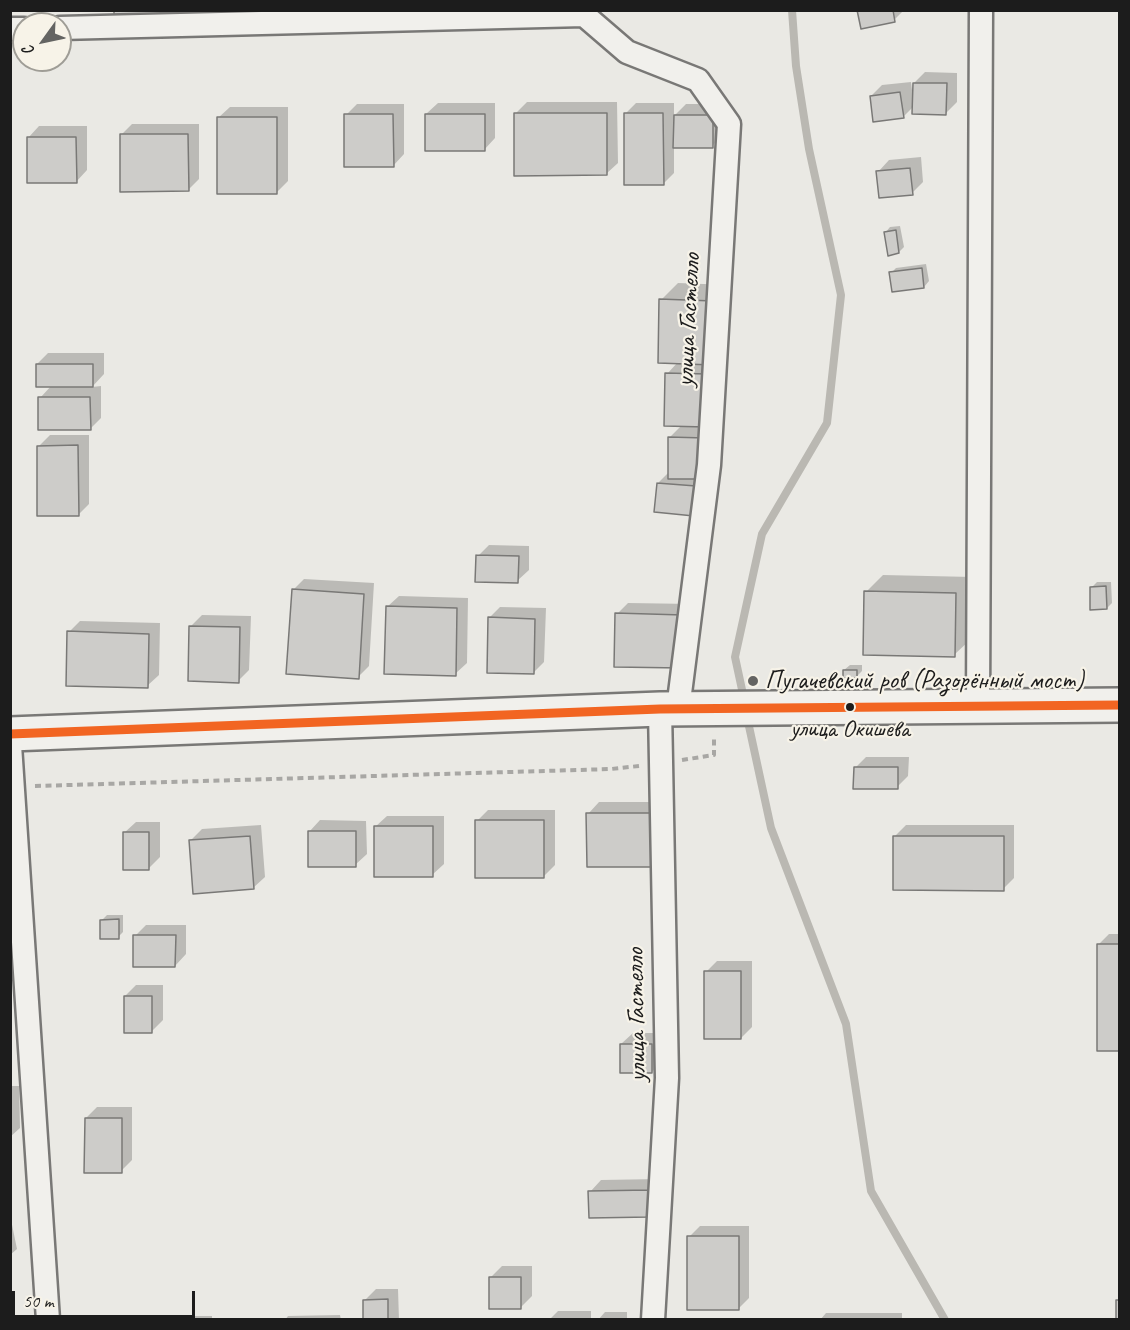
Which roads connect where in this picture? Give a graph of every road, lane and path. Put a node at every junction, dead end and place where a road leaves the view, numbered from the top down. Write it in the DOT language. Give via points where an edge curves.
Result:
graph roads {
  1 [pos="981,10"];
  2 [pos="584,13"];
  3 [pos="72,28"];
  4 [pos="1119,705"];
  5 [pos="978,706"];
  6 [pos="669,709"];
  7 [pos="714,729"];
  8 [pos="10,734"];
  9 [pos="10,745"];
  10 [pos="661,763"];
  11 [pos="13,787"];
  12 [pos="48,1320"];
  13 [pos="653,1320"];
  1 -- 5 [label="street"];
  2 -- 3 [label="street"];
  2 -- 6 [label="street, улица Гастелло" via="627,52 698,80 729,123 709,465"];
  4 -- 5 [label="main road"];
  5 -- 6 [label="main road"];
  6 -- 8 [label="main road"];
  6 -- 10 [label="street, улица Гастелло"];
  7 -- 10 [label="path" via="714,755"];
  9 -- 11 [label="street"];
  10 -- 11 [label="path" via="611,769"];
  10 -- 13 [label="street, улица Гастелло" via="668,1078"];
  11 -- 12 [label="street"];
}
